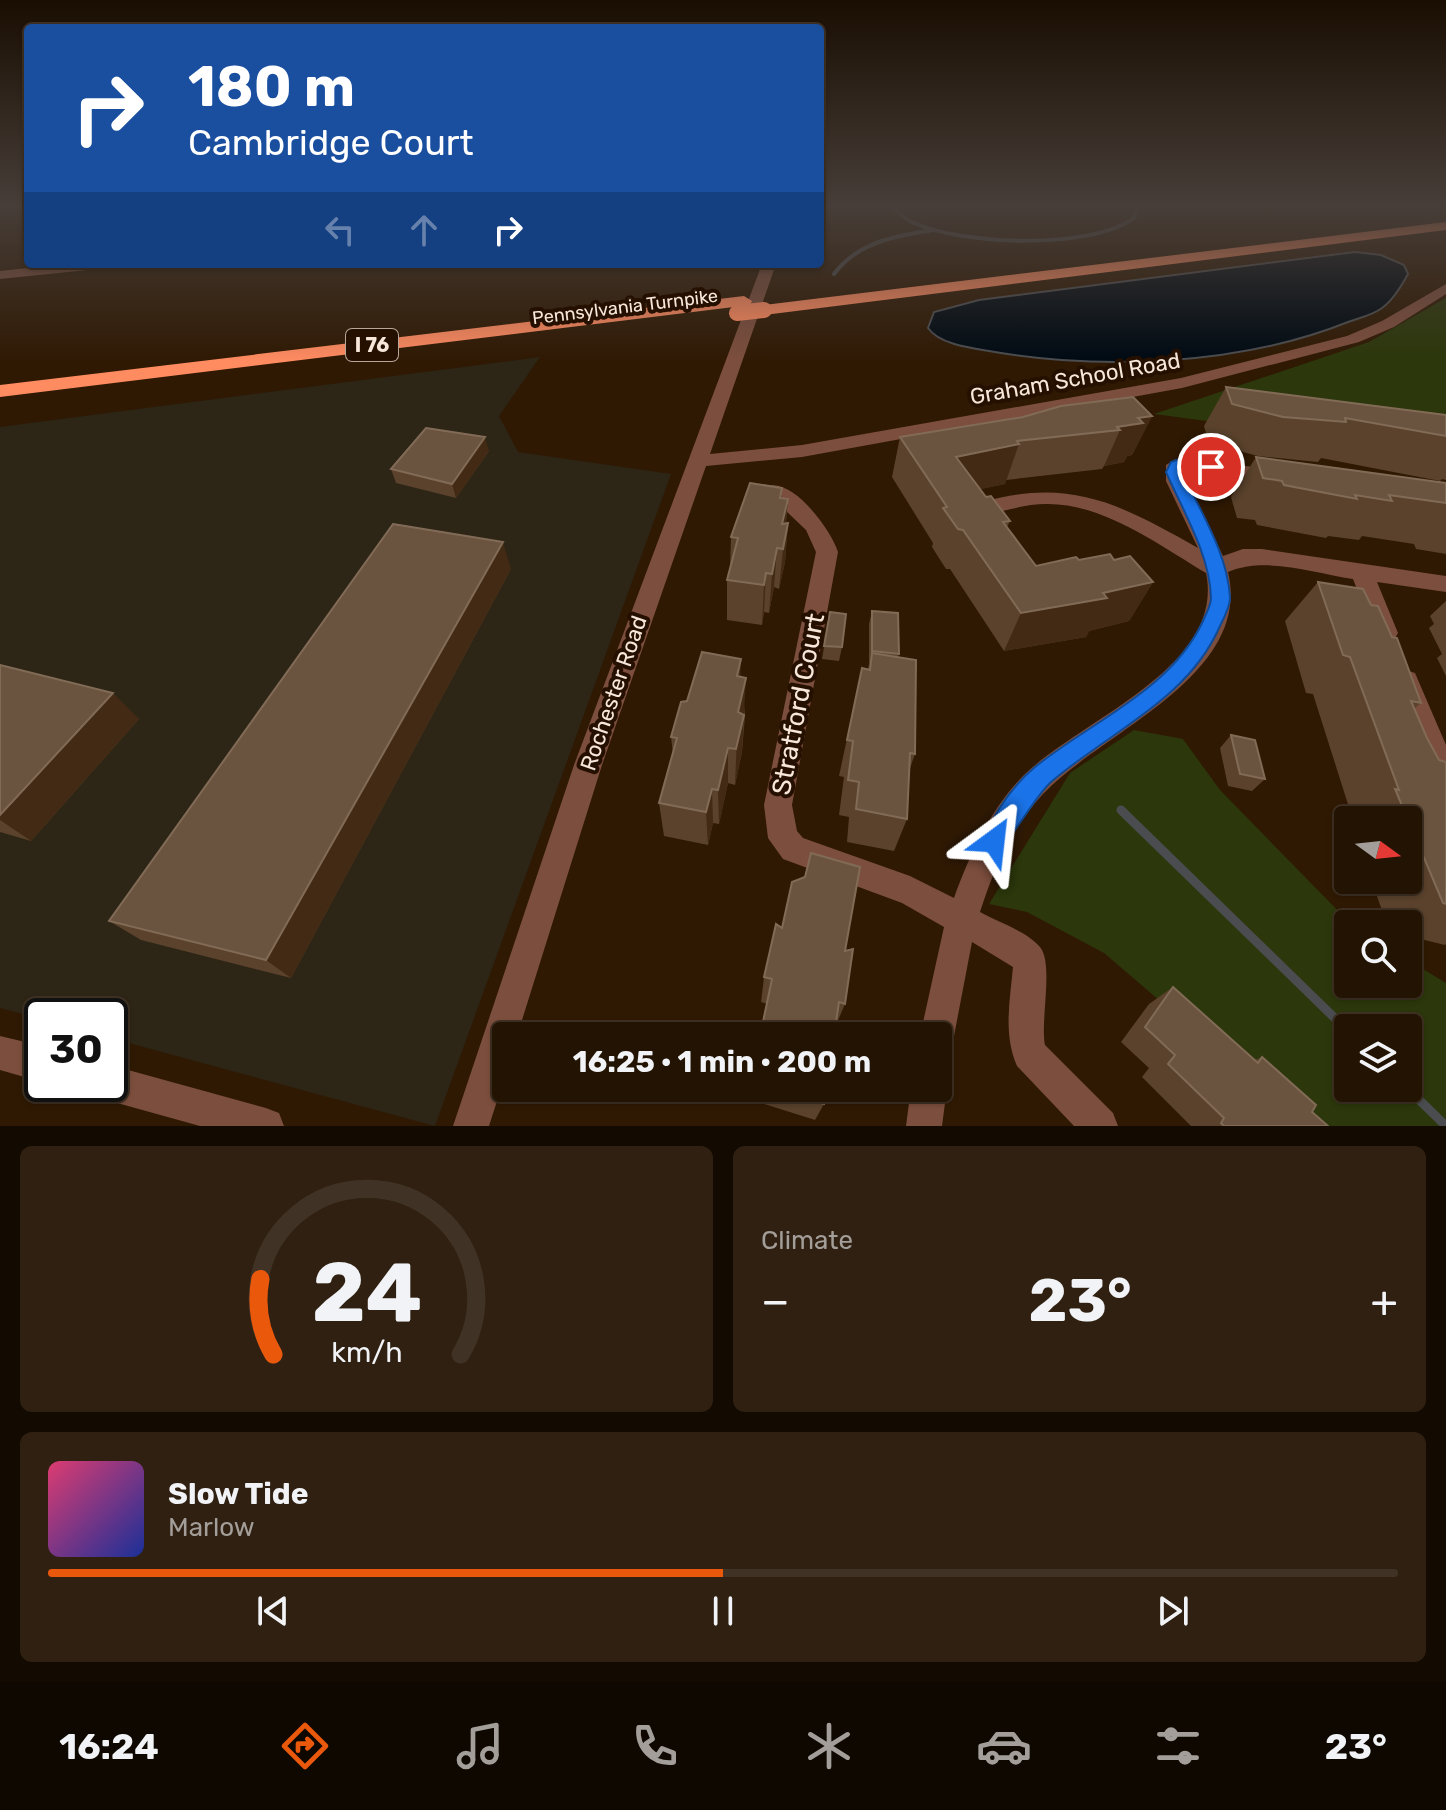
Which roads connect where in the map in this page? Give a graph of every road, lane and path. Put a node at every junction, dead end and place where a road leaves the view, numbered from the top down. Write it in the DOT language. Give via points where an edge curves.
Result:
graph roads {
  1 [pos="1137,257"];
  2 [pos="1180,257"];
  3 [pos="68,268"];
  4 [pos="768,268"];
  5 [pos="0,275"];
  6 [pos="1446,288"];
  7 [pos="766,304"];
  8 [pos="741,307"];
  9 [pos="0,391"];
  10 [pos="0,405"];
  11 [pos="697,461"];
  12 [pos="1297,478"];
  13 [pos="775,491"];
  14 [pos="990,507"];
  15 [pos="1216,568"];
  16 [pos="1361,571"];
  17 [pos="1446,584"];
  18 [pos="1446,778"];
  19 [pos="962,920"];
  20 [pos="940,1022"];
  21 [pos="0,1053"];
  22 [pos="24,1059"];
  23 [pos="128,1088"];
  24 [pos="927,1102"];
  25 [pos="266,1126"];
  26 [pos="471,1126"];
  27 [pos="924,1126"];
  28 [pos="1100,1126"];
  1 -- 7 [label="highway, Pennsylvania Turnpike / I 76"];
  2 -- 7 [label="highway, Pennsylvania Turnpike / I 76"];
  3 -- 5 [label="street"];
  4 -- 11 [label="street, Rochester Road"];
  6 -- 11 [label="street, Graham School Road" via="1353,339 1196,380 802,451"];
  7 -- 8 [label="highway, Pennsylvania Turnpike / I 76, bridge"];
  8 -- 9 [label="highway, Pennsylvania Turnpike / I 76"];
  8 -- 10 [label="highway, Pennsylvania Turnpike / I 76"];
  11 -- 26 [label="street, Rochester Road" via="588,765"];
  12 -- 15 [label="street" via="1176,465 1176,481"];
  13 -- 19 [label="street, Stratford Court" via="817,528 827,552 778,805 783,838 793,849 910,891"];
  14 -- 15 [label="street" via="1048,496 1065,498 1140,526"];
  15 -- 16 [label="street" via="1243,557"];
  15 -- 19 [label="street" via="1221,602 1200,648 1166,686 1041,776 1014,806"];
  16 -- 17 [label="street"];
  16 -- 18 [label="street"];
  19 -- 20 [label="street"];
  19 -- 28 [label="street" via="1030,960 1025,1031 1029,1054"];
  21 -- 22 [label="street"];
  23 -- 25 [label="street"];
  24 -- 27 [label="street"];
}
